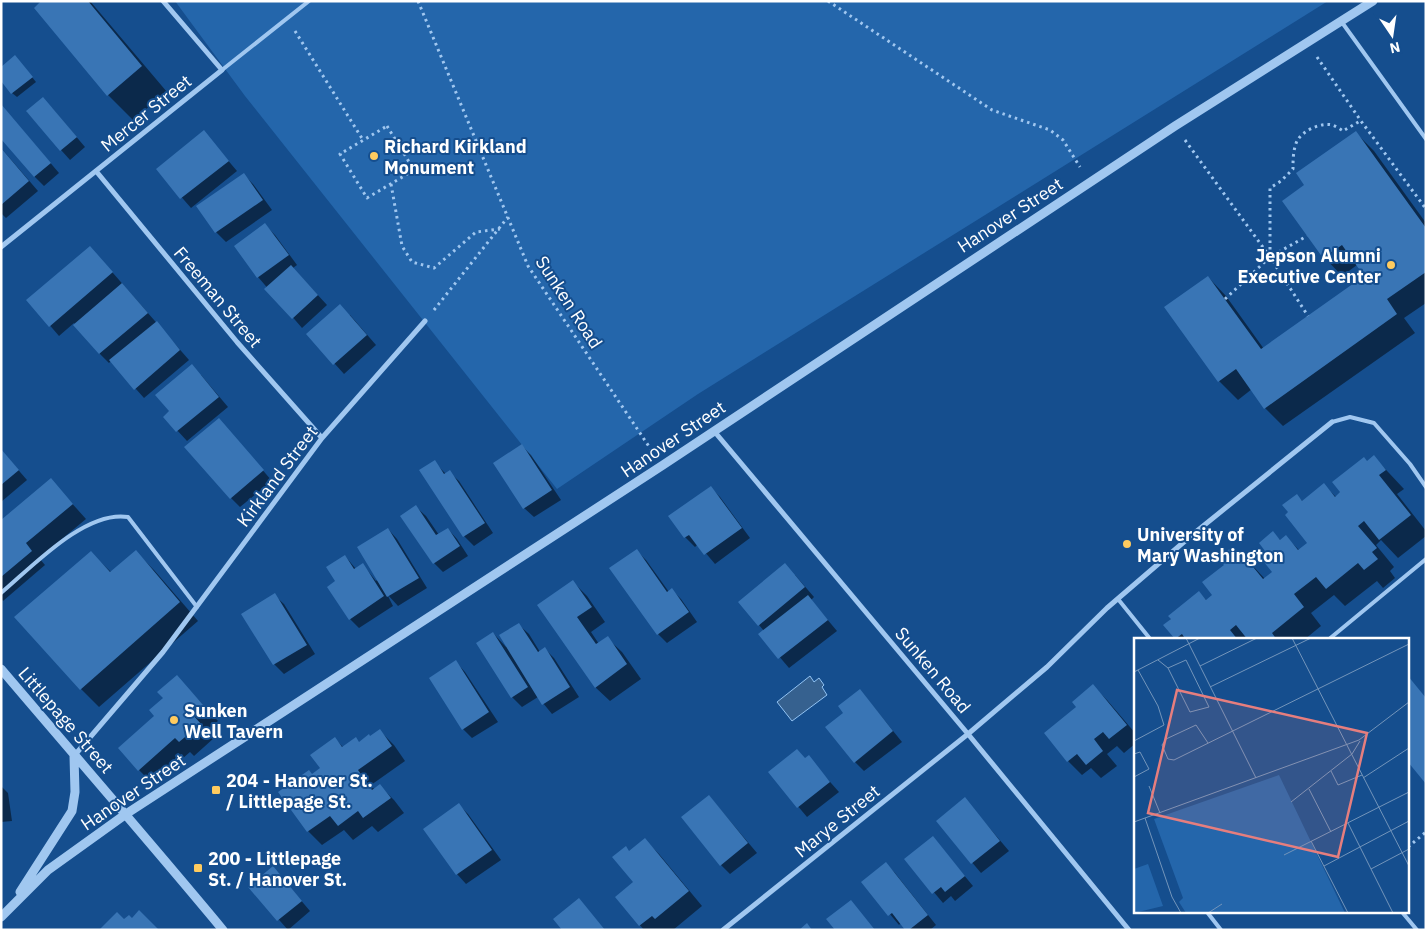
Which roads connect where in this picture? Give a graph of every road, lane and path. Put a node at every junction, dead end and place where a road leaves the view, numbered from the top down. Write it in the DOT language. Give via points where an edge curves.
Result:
graph roads {
  1 [pos="162,1"];
  2 [pos="309,1"];
  3 [pos="418,1"];
  4 [pos="828,1"];
  5 [pos="1373,1"];
  6 [pos="288,19"];
  7 [pos="1342,21"];
  8 [pos="1307,42"];
  9 [pos="222,70"];
  10 [pos="1360,120"];
  11 [pos="1175,126"];
  12 [pos="1426,139"];
  13 [pos="363,140"];
  14 [pos="96,171"];
  15 [pos="1089,183"];
  16 [pos="391,184"];
  17 [pos="1426,209"];
  18 [pos="508,217"];
  19 [pos="500,229"];
  20 [pos="1307,236"];
  21 [pos="1,247"];
  22 [pos="1270,257"];
  23 [pos="1225,299"];
  24 [pos="1308,316"];
  25 [pos="425,320"];
  26 [pos="1332,422"];
  27 [pos="714,430"];
  28 [pos="322,438"];
  29 [pos="663,466"];
  30 [pos="1426,487"];
  31 [pos="1426,559"];
  32 [pos="1,593"];
  33 [pos="1118,599"];
  34 [pos="197,606"];
  35 [pos="1149,638"];
  36 [pos="1330,638"];
  37 [pos="1,669"];
  38 [pos="968,734"];
  39 [pos="74,756"];
  40 [pos="126,814"];
  41 [pos="1426,832"];
  42 [pos="1410,845"];
  43 [pos="11,907"];
  44 [pos="1209,914"];
  45 [pos="1404,914"];
  46 [pos="1,917"];
  47 [pos="223,930"];
  48 [pos="723,930"];
  49 [pos="1129,930"];
  50 [pos="1221,930"];
  51 [pos="1417,930"];
  1 -- 9 [label="street"];
  2 -- 6 [label="lane, Mercer Street"];
  3 -- 18 [label="path, Sunken Road"];
  4 -- 15 [label="path" via="992,110 1050,130 1063,140"];
  5 -- 7 [label="street, Hanover Street"];
  6 -- 9 [label="lane, Mercer Street"];
  6 -- 13 [label="path"];
  7 -- 8 [label="street, Hanover Street"];
  7 -- 12 [label="lane"];
  8 -- 10 [label="path"];
  8 -- 11 [label="street, Hanover Street"];
  9 -- 14 [label="street, Mercer Street"];
  10 -- 17 [label="path"];
  10 -- 22 [label="path" via="1343,131 1331,125 1319,126 1298,140 1293,154 1293,169 1270,188"];
  11 -- 15 [label="street, Hanover Street"];
  11 -- 22 [label="path"];
  13 -- 16 [label="path" via="340,154 367,198"];
  13 -- 16 [label="path" via="387,126 414,170"];
  14 -- 21 [label="street, Mercer Street"];
  14 -- 28 [label="street, Freeman Street"];
  15 -- 27 [label="street, Hanover Street"];
  16 -- 19 [label="path" via="402,246 412,262 434,268 476,232"];
  18 -- 19 [label="path"];
  18 -- 29 [label="path, Sunken Road" via="528,266"];
  19 -- 25 [label="path"];
  20 -- 22 [label="path"];
  22 -- 23 [label="path"];
  22 -- 24 [label="path"];
  25 -- 28 [label="street, Kirkland Street"];
  26 -- 30 [label="lane" via="1350,418 1374,422"];
  26 -- 33 [label="street, Marye Street"];
  27 -- 29 [label="street, Hanover Street"];
  27 -- 38 [label="street, Sunken Road"];
  28 -- 34 [label="street, Kirkland Street"];
  29 -- 40 [label="street, Hanover Street"];
  31 -- 36 [label="lane"];
  32 -- 34 [label="lane" via="68,536 104,518 120,516 128,518"];
  33 -- 35 [label="lane"];
  33 -- 38 [label="street, Marye Street" via="1047,667"];
  34 -- 39 [label="street, Kirkland Street" via="163,652"];
  37 -- 39 [label="street, Littlepage Street"];
  38 -- 48 [label="street, Marye Street"];
  38 -- 49 [label="street, Sunken Road"];
  39 -- 40 [label="street, Littlepage Street"];
  39 -- 43 [label="street" via="72,810"];
  40 -- 43 [label="street, Hanover Street" via="48,870"];
  40 -- 47 [label="street, Littlepage Street"];
  41 -- 42 [label="path"];
  43 -- 46 [label="street, Hanover Street"];
  44 -- 50 [label="lane"];
  45 -- 51 [label="lane"];
}
